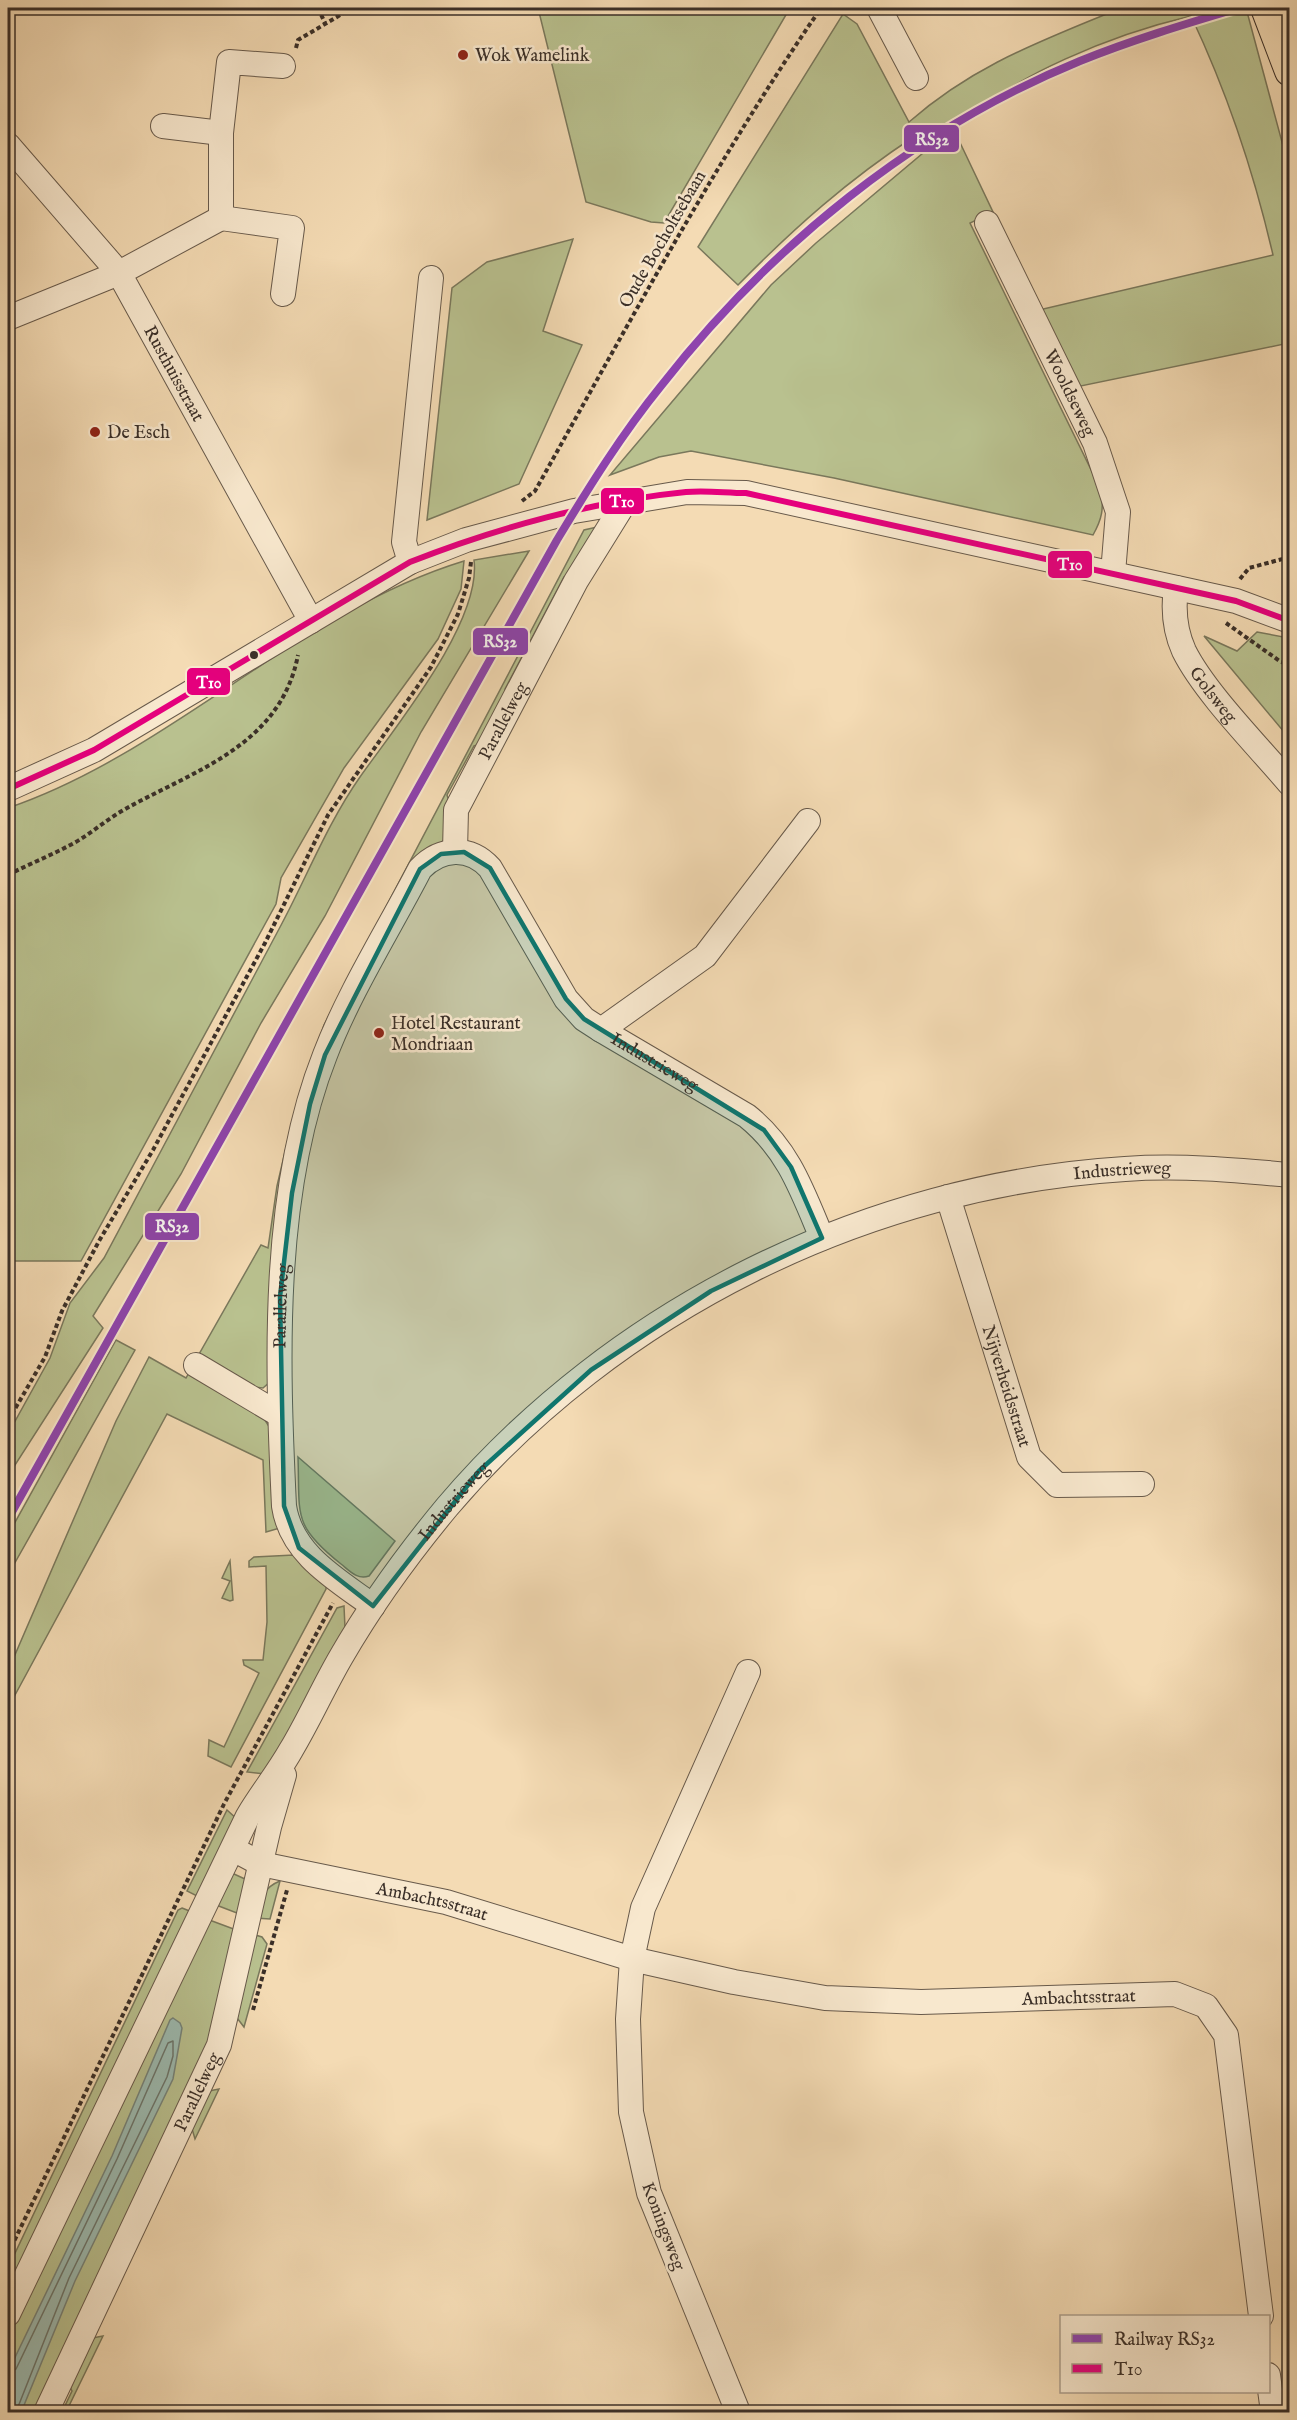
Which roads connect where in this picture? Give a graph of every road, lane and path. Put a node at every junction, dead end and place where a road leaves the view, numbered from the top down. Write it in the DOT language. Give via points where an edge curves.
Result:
graph roads {
  1 [pos="318,8"];
  2 [pos="352,8"];
  3 [pos="820,8"];
  4 [pos="879,8"];
  5 [pos="1266,8"];
  6 [pos="325,23"];
  7 [pos="283,66"];
  8 [pos="1290,71"];
  9 [pos="916,78"];
  10 [pos="163,126"];
  11 [pos="221,132"];
  12 [pos="8,145"];
  13 [pos="221,218"];
  14 [pos="987,223"];
  15 [pos="119,273"];
  16 [pos="431,278"];
  17 [pos="283,294"];
  18 [pos="8,318"];
  19 [pos="535,491"];
  20 [pos="625,502"];
  21 [pos="466,540"];
  22 [pos="407,552"];
  23 [pos="1290,557"];
  24 [pos="1113,573"];
  25 [pos="1176,588"];
  26 [pos="1290,603"];
  27 [pos="1238,610"];
  28 [pos="1290,621"];
  29 [pos="304,626"];
  30 [pos="1290,664"];
  31 [pos="1290,784"];
  32 [pos="8,789"];
  33 [pos="808,821"];
  34 [pos="455,851"];
  35 [pos="8,875"];
  36 [pos="601,1030"];
  37 [pos="1290,1174"];
  38 [pos="948,1197"];
  39 [pos="822,1238"];
  40 [pos="196,1365"];
  41 [pos="280,1415"];
  42 [pos="8,1421"];
  43 [pos="1142,1484"];
  44 [pos="373,1606"];
  45 [pos="748,1672"];
  46 [pos="291,1751"];
  47 [pos="233,1849"];
  48 [pos="261,1864"];
  49 [pos="632,1959"];
  50 [pos="8,2314"];
  51 [pos="1261,2315"];
  52 [pos="1270,2384"];
  53 [pos="46,2412"];
  54 [pos="738,2412"];
  55 [pos="1273,2412"];
  1 -- 6 [label="path"];
  2 -- 6 [label="path"];
  3 -- 19 [label="path, Oude Bocholtsebaan" via="766,87 671,248"];
  4 -- 9 [label="street"];
  5 -- 8 [label="main road"];
  6 -- 7 [label="path" via="298,40 292,61"];
  7 -- 11 [label="street" via="229,62"];
  10 -- 11 [label="street"];
  11 -- 13 [label="street"];
  12 -- 15 [label="street, Rusthuisstraat"];
  13 -- 15 [label="street"];
  13 -- 17 [label="street" via="292,228"];
  14 -- 24 [label="street, Wooldseweg" via="1095,443 1118,512"];
  15 -- 18 [label="street"];
  15 -- 29 [label="street, Rusthuisstraat"];
  16 -- 22 [label="street"];
  20 -- 21 [label="street" via="574,511"];
  20 -- 24 [label="street" via="687,492 746,493"];
  20 -- 34 [label="street, Parallelweg" via="576,581 456,810"];
  21 -- 22 [label="street"];
  21 -- 42 [label="path" via="471,564 469,578 458,614 431,667 328,814 254,964 99,1241 62,1311 45,1357"];
  22 -- 29 [label="street"];
  23 -- 27 [label="path" via="1249,568 1240,578"];
  24 -- 25 [label="street"];
  25 -- 27 [label="street"];
  25 -- 31 [label="street, Golsweg" via="1175,617 1183,649 1196,671"];
  26 -- 27 [label="street"];
  27 -- 28 [label="street"];
  27 -- 30 [label="path" via="1281,662"];
  29 -- 32 [label="street" via="94,750"];
  29 -- 35 [label="path" via="287,691 275,710 238,748 200,773 118,813 75,842"];
  33 -- 36 [label="street, Industrieweg" via="705,956"];
  34 -- 36 [label="street" via="474,855 490,868 566,999 584,1019"];
  34 -- 41 [label="street, Parallelweg" via="429,860 420,869 322,1065 300,1146 285,1239 280,1297"];
  36 -- 39 [label="street, Industrieweg" via="747,1116 764,1130 791,1167"];
  37 -- 38 [label="street, Industrieweg" via="1182,1167 1125,1169 1002,1184"];
  38 -- 39 [label="street, Industrieweg"];
  38 -- 43 [label="street, Nijverheidsstraat" via="1029,1457 1057,1485"];
  39 -- 44 [label="street, Industrieweg" via="711,1291 591,1370 479,1472"];
  40 -- 41 [label="street"];
  41 -- 44 [label="street, Parallelweg" via="284,1506 292,1536 308,1556"];
  44 -- 46 [label="street, Parallelweg"];
  45 -- 49 [label="street" via="643,1908"];
  46 -- 47 [label="street, Parallelweg" via="252,1809"];
  46 -- 48 [label="street, Parallelweg"];
  47 -- 48 [label="street, Ambachtsstraat"];
  47 -- 50 [label="street, Parallelweg"];
  48 -- 49 [label="street, Ambachtsstraat" via="446,1902"];
  48 -- 53 [label="street, Parallelweg" via="219,2045"];
  49 -- 51 [label="street, Ambachtsstraat" via="825,1998 921,2002 1175,1995 1206,2006 1226,2035"];
  49 -- 54 [label="street, Koningsweg" via="628,2019 631,2112 649,2193"];
  52 -- 55 [label="street"];
}
